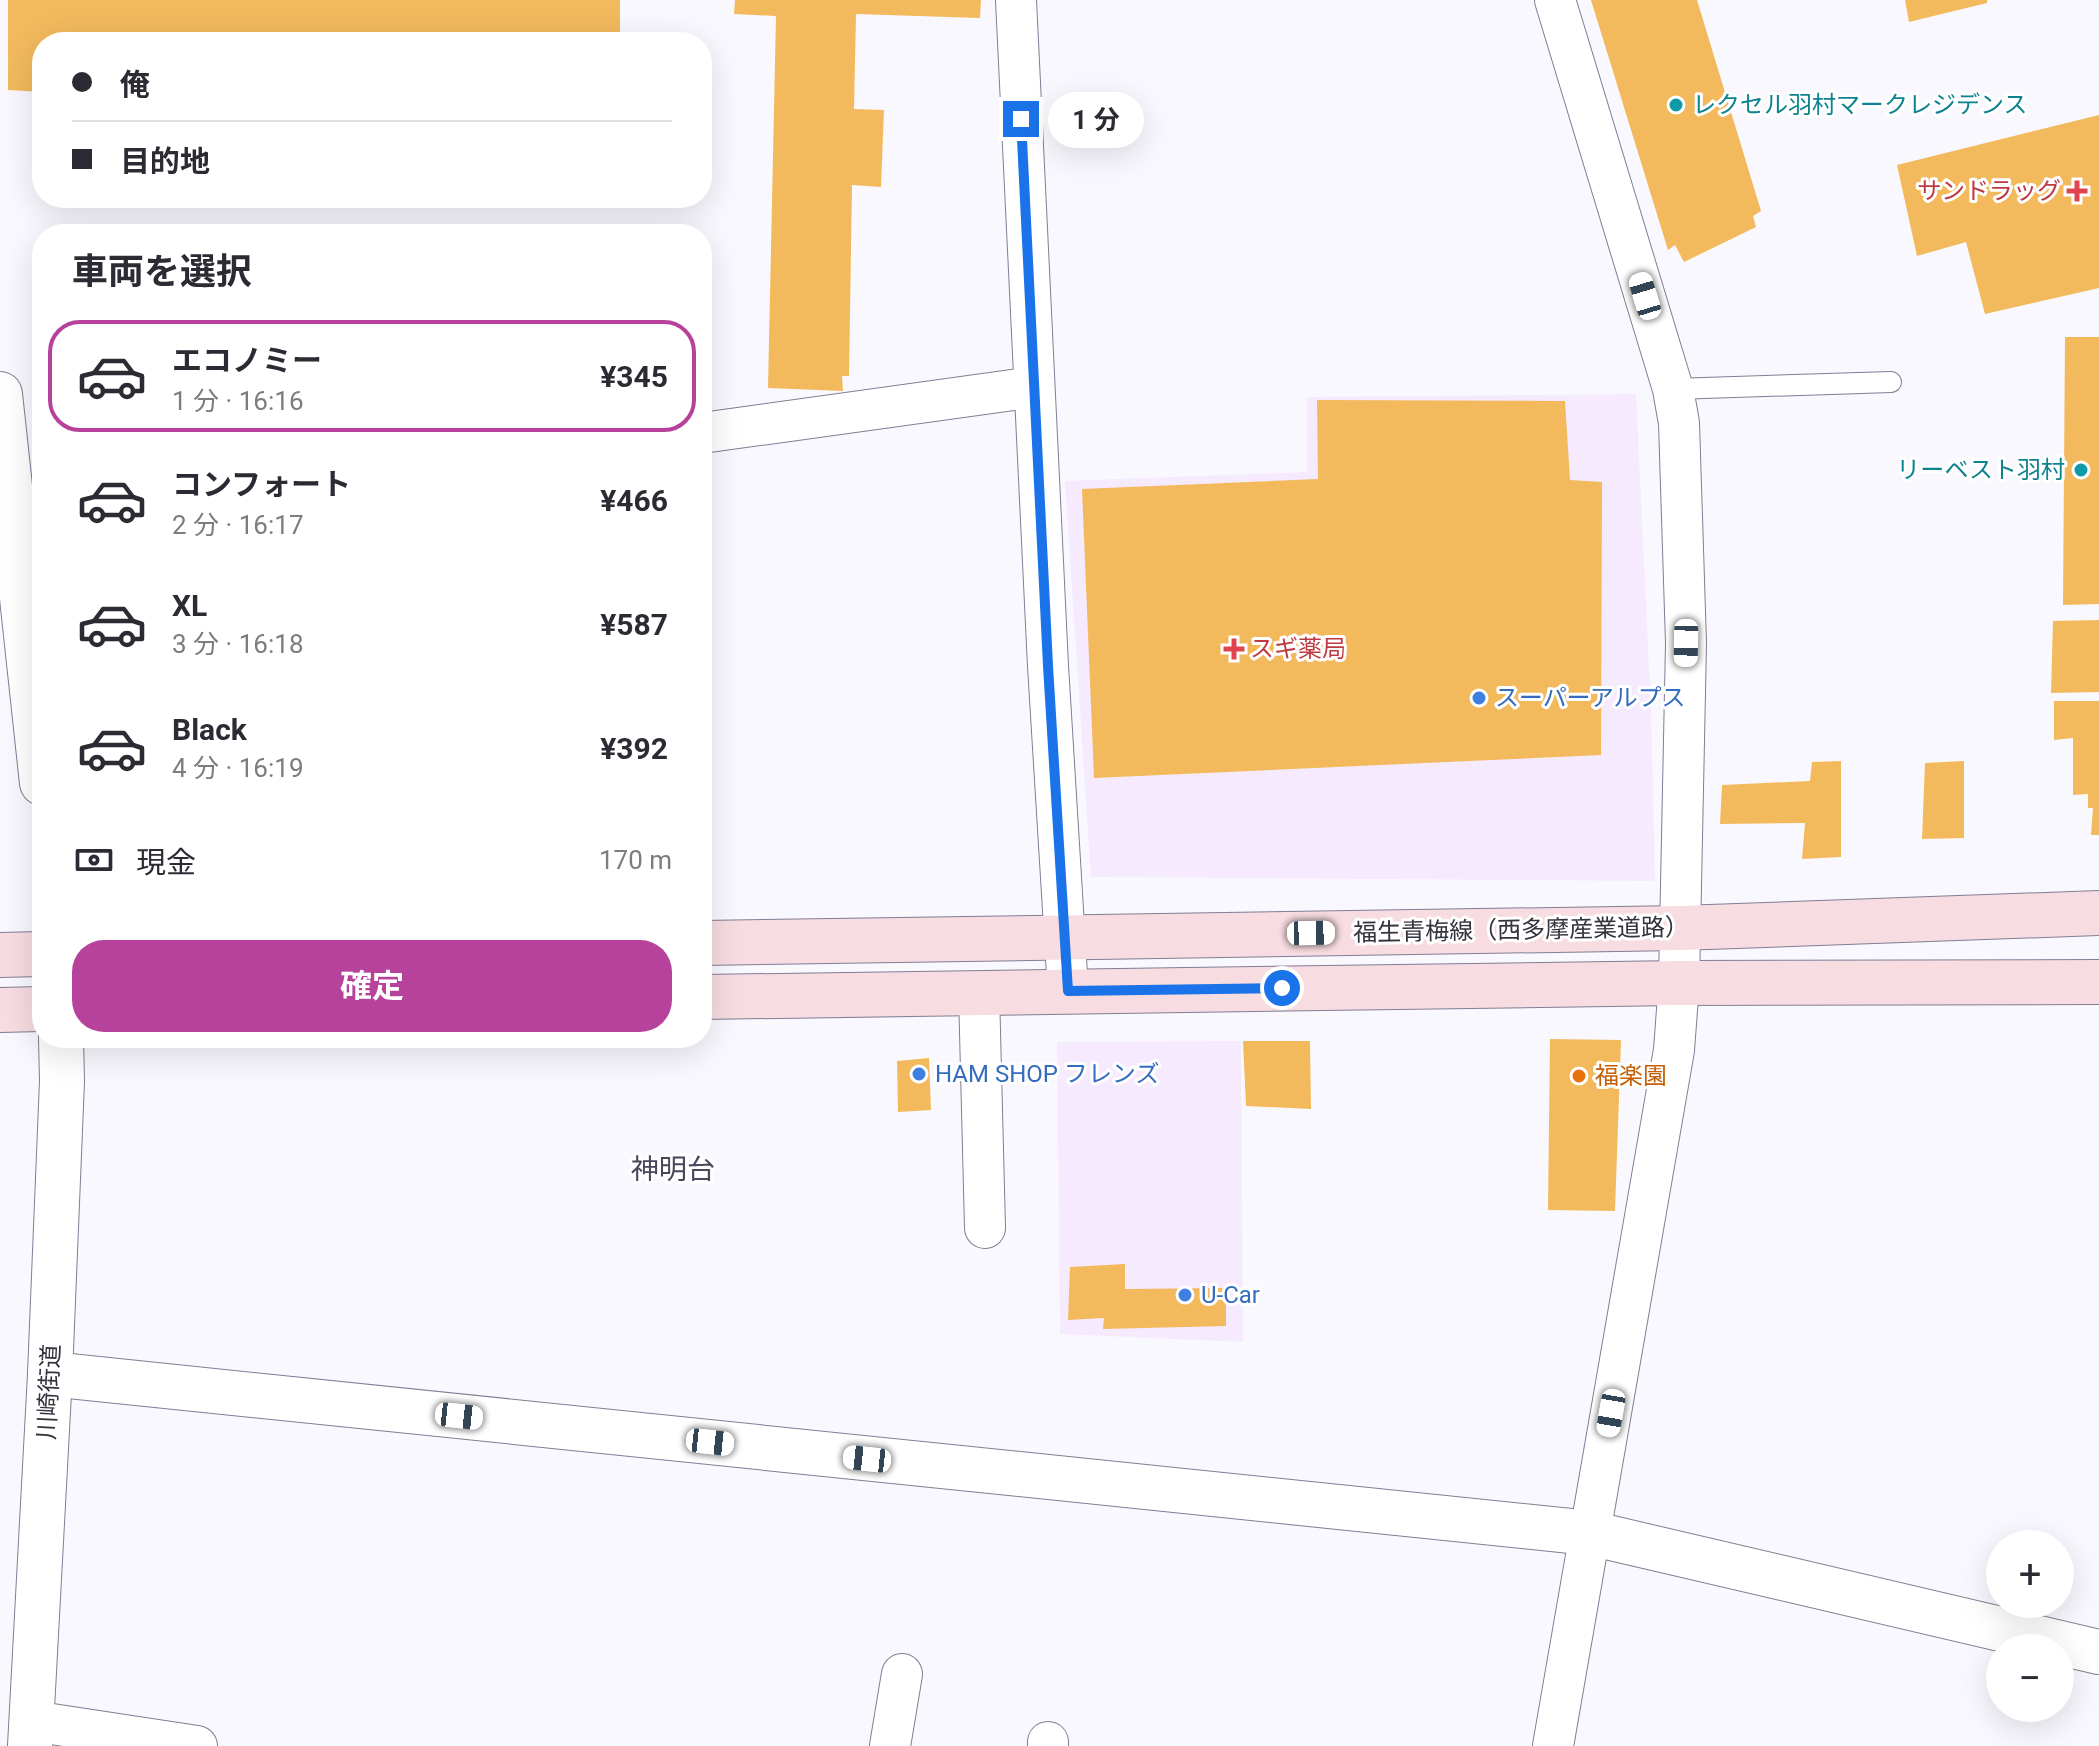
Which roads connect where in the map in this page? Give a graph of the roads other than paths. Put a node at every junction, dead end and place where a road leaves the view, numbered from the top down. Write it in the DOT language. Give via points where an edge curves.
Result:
graph roads {
  1 [pos="1016,0"];
  2 [pos="1555,0"];
  3 [pos="1891,382"];
  4 [pos="1034,387"];
  5 [pos="1673,389"];
  6 [pos="0,394"];
  7 [pos="712,432"];
  8 [pos="28,525"];
  9 [pos="32,599"];
  10 [pos="2099,913"];
  11 [pos="1680,928"];
  12 [pos="1065,936"];
  13 [pos="712,943"];
  14 [pos="32,954"];
  15 [pos="0,955"];
  16 [pos="2099,982"];
  17 [pos="1679,983"];
  18 [pos="1068,991"];
  19 [pos="979,992"];
  20 [pos="712,997"];
  21 [pos="32,1009"];
  22 [pos="0,1010"];
  23 [pos="61,1048"];
  24 [pos="985,1228"];
  25 [pos="50,1374"];
  26 [pos="1590,1533"];
  27 [pos="2099,1652"];
  28 [pos="902,1674"];
  29 [pos="31,1734"];
  30 [pos="197,1746"];
  31 [pos="890,1746"];
  32 [pos="1553,1746"];
  1 -- 4 [label="street"];
  2 -- 5 [label="street"];
  3 -- 5 [label="lane"];
  4 -- 7 [label="street"];
  4 -- 12 [label="street"];
  5 -- 11 [label="street" via="1686,643"];
  6 -- 8 [label="street"];
  8 -- 9 [label="street"];
  10 -- 11 [label="main road, 福生青梅線（西多摩産業道路）"];
  11 -- 12 [label="main road, 福生青梅線（西多摩産業道路）"];
  11 -- 17 [label="street"];
  12 -- 13 [label="main road, 福生青梅線（西多摩産業道路）"];
  12 -- 18 [label="street"];
  14 -- 15 [label="main road"];
  16 -- 17 [label="main road"];
  17 -- 18 [label="main road"];
  17 -- 26 [label="street" via="1674,1050"];
  18 -- 19 [label="main road"];
  19 -- 20 [label="main road"];
  19 -- 24 [label="street"];
  21 -- 22 [label="main road"];
  23 -- 25 [label="street, 川崎街道"];
  25 -- 26 [label="street"];
  25 -- 29 [label="street, 川崎街道"];
  26 -- 27 [label="street"];
  26 -- 32 [label="street"];
  28 -- 31 [label="street"];
  29 -- 30 [label="street"];
}
